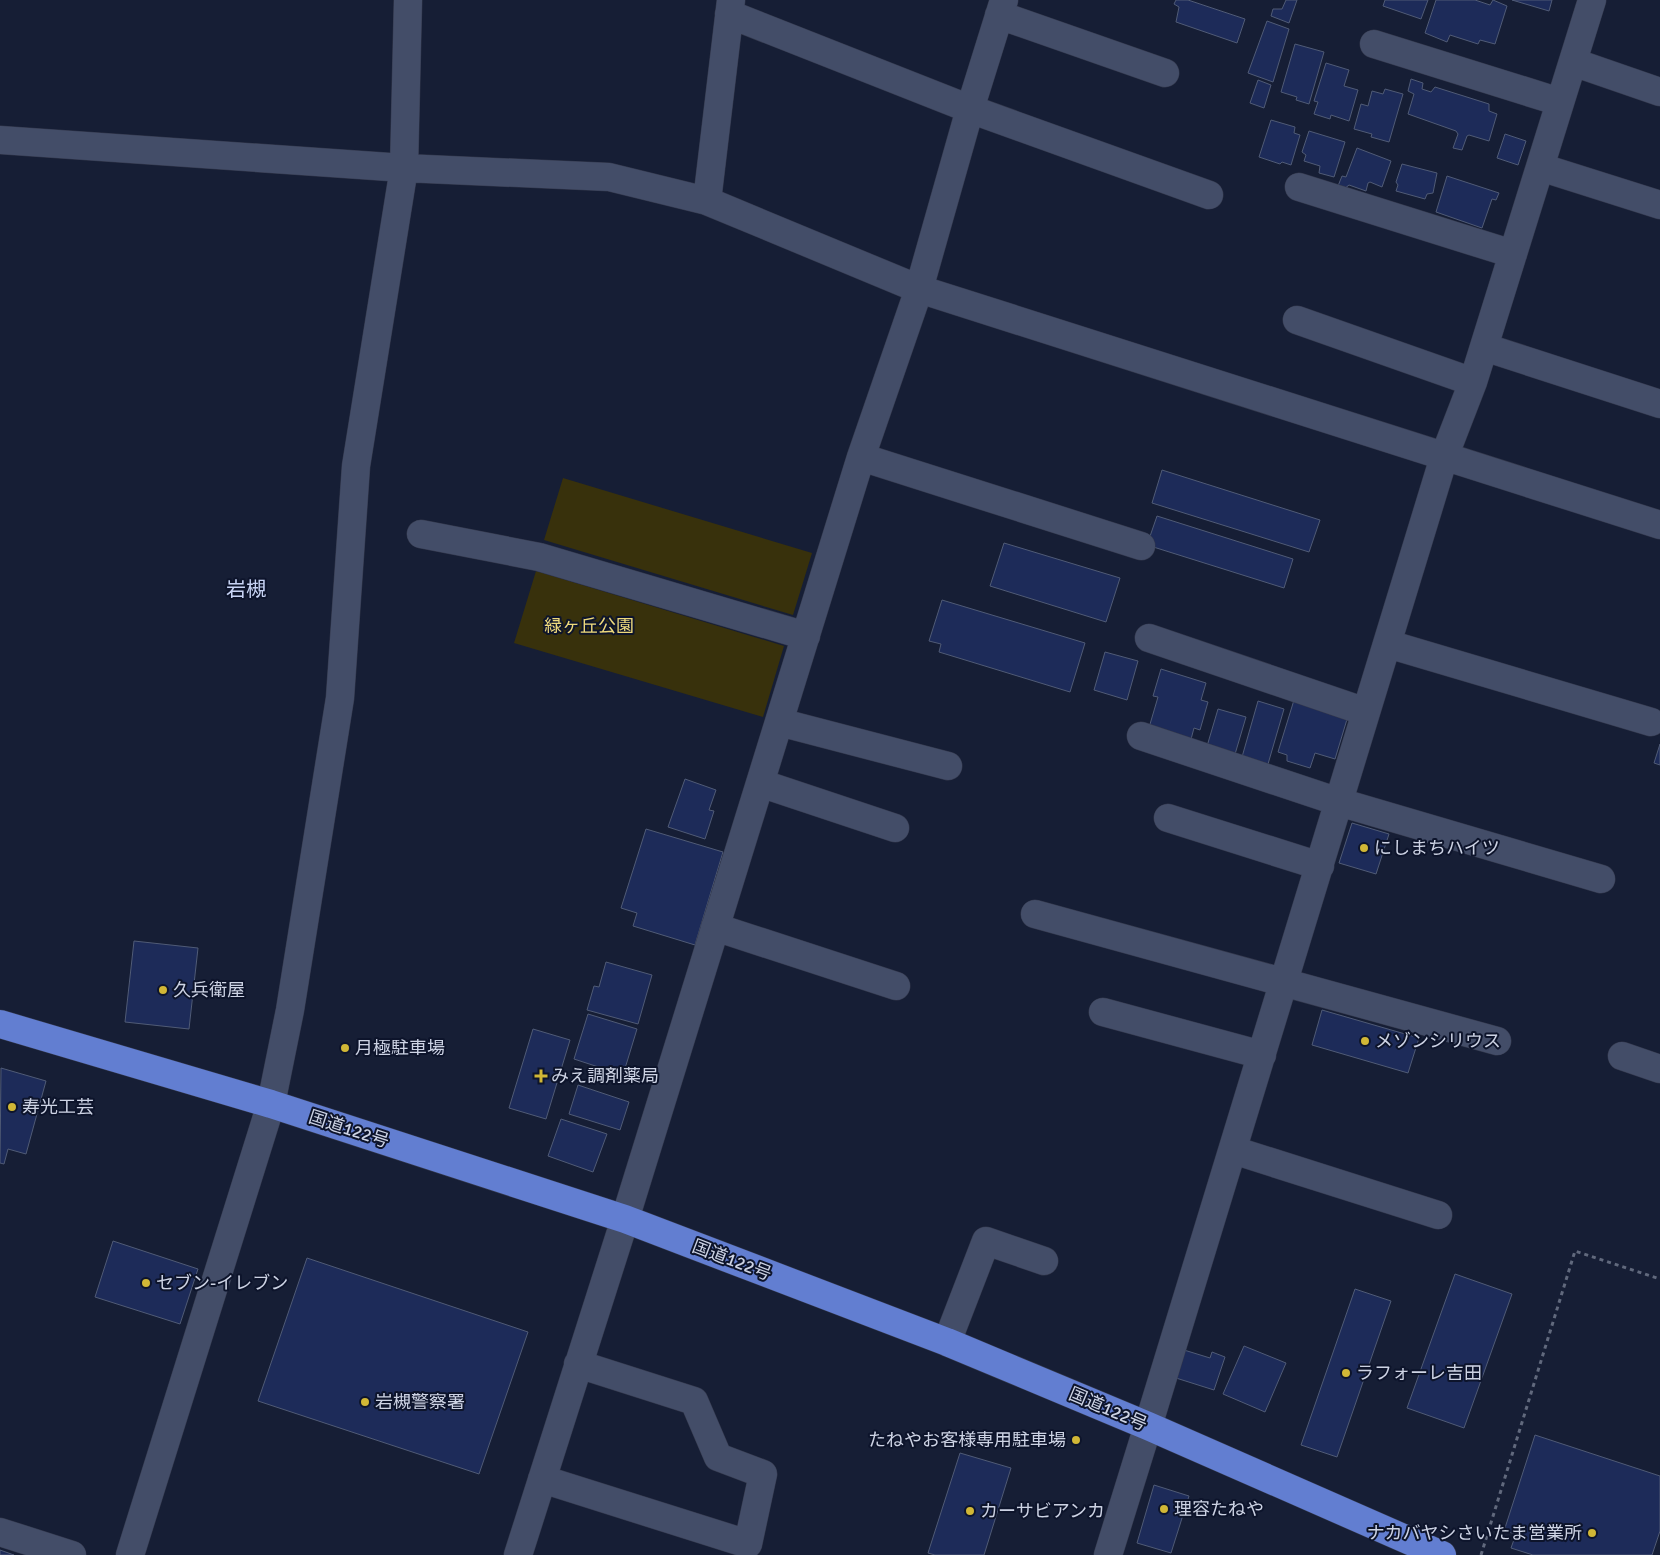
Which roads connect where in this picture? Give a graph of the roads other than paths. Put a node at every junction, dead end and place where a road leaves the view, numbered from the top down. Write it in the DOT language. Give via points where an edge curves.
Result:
graph roads {
  1 [pos="408,0"];
  2 [pos="1592,0"];
  3 [pos="730,7"];
  4 [pos="1002,8"];
  5 [pos="1374,44"];
  6 [pos="1573,62"];
  7 [pos="1165,73"];
  8 [pos="1660,92"];
  9 [pos="1560,102"];
  10 [pos="970,109"];
  11 [pos="0,140"];
  12 [pos="1540,166"];
  13 [pos="404,168"];
  14 [pos="1299,187"];
  15 [pos="1209,195"];
  16 [pos="707,201"];
  17 [pos="1660,205"];
  18 [pos="1513,254"];
  19 [pos="919,289"];
  20 [pos="1297,320"];
  21 [pos="1484,347"];
  22 [pos="1473,382"];
  23 [pos="1660,404"];
  24 [pos="861,457"];
  25 [pos="1444,457"];
  26 [pos="1660,525"];
  27 [pos="421,534"];
  28 [pos="1141,546"];
  29 [pos="806,636"];
  30 [pos="1149,638"];
  31 [pos="1388,644"];
  32 [pos="1366,712"];
  33 [pos="779,722"];
  34 [pos="1651,722"];
  35 [pos="1141,736"];
  36 [pos="948,766"];
  37 [pos="760,783"];
  38 [pos="1339,802"];
  39 [pos="1168,818"];
  40 [pos="894,828"];
  41 [pos="1320,866"];
  42 [pos="1601,879"];
  43 [pos="1035,914"];
  44 [pos="715,926"];
  45 [pos="1284,984"];
  46 [pos="896,986"];
  47 [pos="1103,1012"];
  48 [pos="0,1024"];
  49 [pos="1496,1041"];
  50 [pos="1262,1056"];
  51 [pos="1622,1056"];
  52 [pos="1660,1069"];
  53 [pos="271,1104"];
  54 [pos="1233,1150"];
  55 [pos="1438,1214"];
  56 [pos="625,1219"];
  57 [pos="1044,1261"];
  58 [pos="947,1342"];
  59 [pos="578,1364"];
  60 [pos="1148,1426"];
  61 [pos="542,1479"];
  62 [pos="0,1532"];
  63 [pos="72,1555"];
  64 [pos="130,1555"];
  65 [pos="518,1555"];
  66 [pos="1108,1555"];
  67 [pos="1442,1555"];
  1 -- 13 [label="street"];
  2 -- 6 [label="street"];
  3 -- 10 [label="street"];
  3 -- 16 [label="street"];
  4 -- 7 [label="street"];
  4 -- 10 [label="street"];
  5 -- 9 [label="street"];
  6 -- 8 [label="street"];
  6 -- 9 [label="street"];
  9 -- 12 [label="street"];
  10 -- 15 [label="street"];
  10 -- 19 [label="street"];
  11 -- 13 [label="street"];
  12 -- 17 [label="street"];
  12 -- 18 [label="street"];
  13 -- 16 [label="street" via="609,177"];
  13 -- 53 [label="street" via="356,466 340,698 290,1010"];
  14 -- 18 [label="street"];
  16 -- 19 [label="street"];
  18 -- 21 [label="street"];
  19 -- 24 [label="street"];
  19 -- 25 [label="street"];
  20 -- 22 [label="street"];
  21 -- 22 [label="street"];
  21 -- 23 [label="street"];
  22 -- 25 [label="street"];
  24 -- 28 [label="street"];
  24 -- 29 [label="street"];
  25 -- 26 [label="street"];
  25 -- 31 [label="street"];
  27 -- 29 [label="street" via="539,557"];
  29 -- 33 [label="street"];
  30 -- 32 [label="street"];
  31 -- 32 [label="street"];
  31 -- 34 [label="street"];
  32 -- 38 [label="street"];
  33 -- 36 [label="street"];
  33 -- 37 [label="street"];
  35 -- 38 [label="street"];
  37 -- 40 [label="street"];
  37 -- 44 [label="street"];
  38 -- 41 [label="street"];
  38 -- 42 [label="street"];
  39 -- 41 [label="street"];
  41 -- 45 [label="street"];
  43 -- 45 [label="street"];
  44 -- 46 [label="street"];
  44 -- 56 [label="street"];
  45 -- 49 [label="street"];
  45 -- 50 [label="street"];
  47 -- 50 [label="street"];
  48 -- 53 [label="highway, 国道122号"];
  50 -- 54 [label="street"];
  51 -- 52 [label="street"];
  53 -- 56 [label="highway, 国道122号"];
  53 -- 64 [label="street"];
  54 -- 55 [label="street"];
  54 -- 60 [label="street"];
  56 -- 58 [label="highway, 国道122号"];
  56 -- 59 [label="street"];
  57 -- 58 [label="street" via="986,1241"];
  58 -- 60 [label="highway, 国道122号"];
  59 -- 61 [label="street"];
  59 -- 61 [label="street" via="694,1401 718,1457 764,1474 748,1544"];
  60 -- 66 [label="street"];
  60 -- 67 [label="highway, 国道122号"];
  61 -- 65 [label="street"];
  62 -- 63 [label="street"];
}
